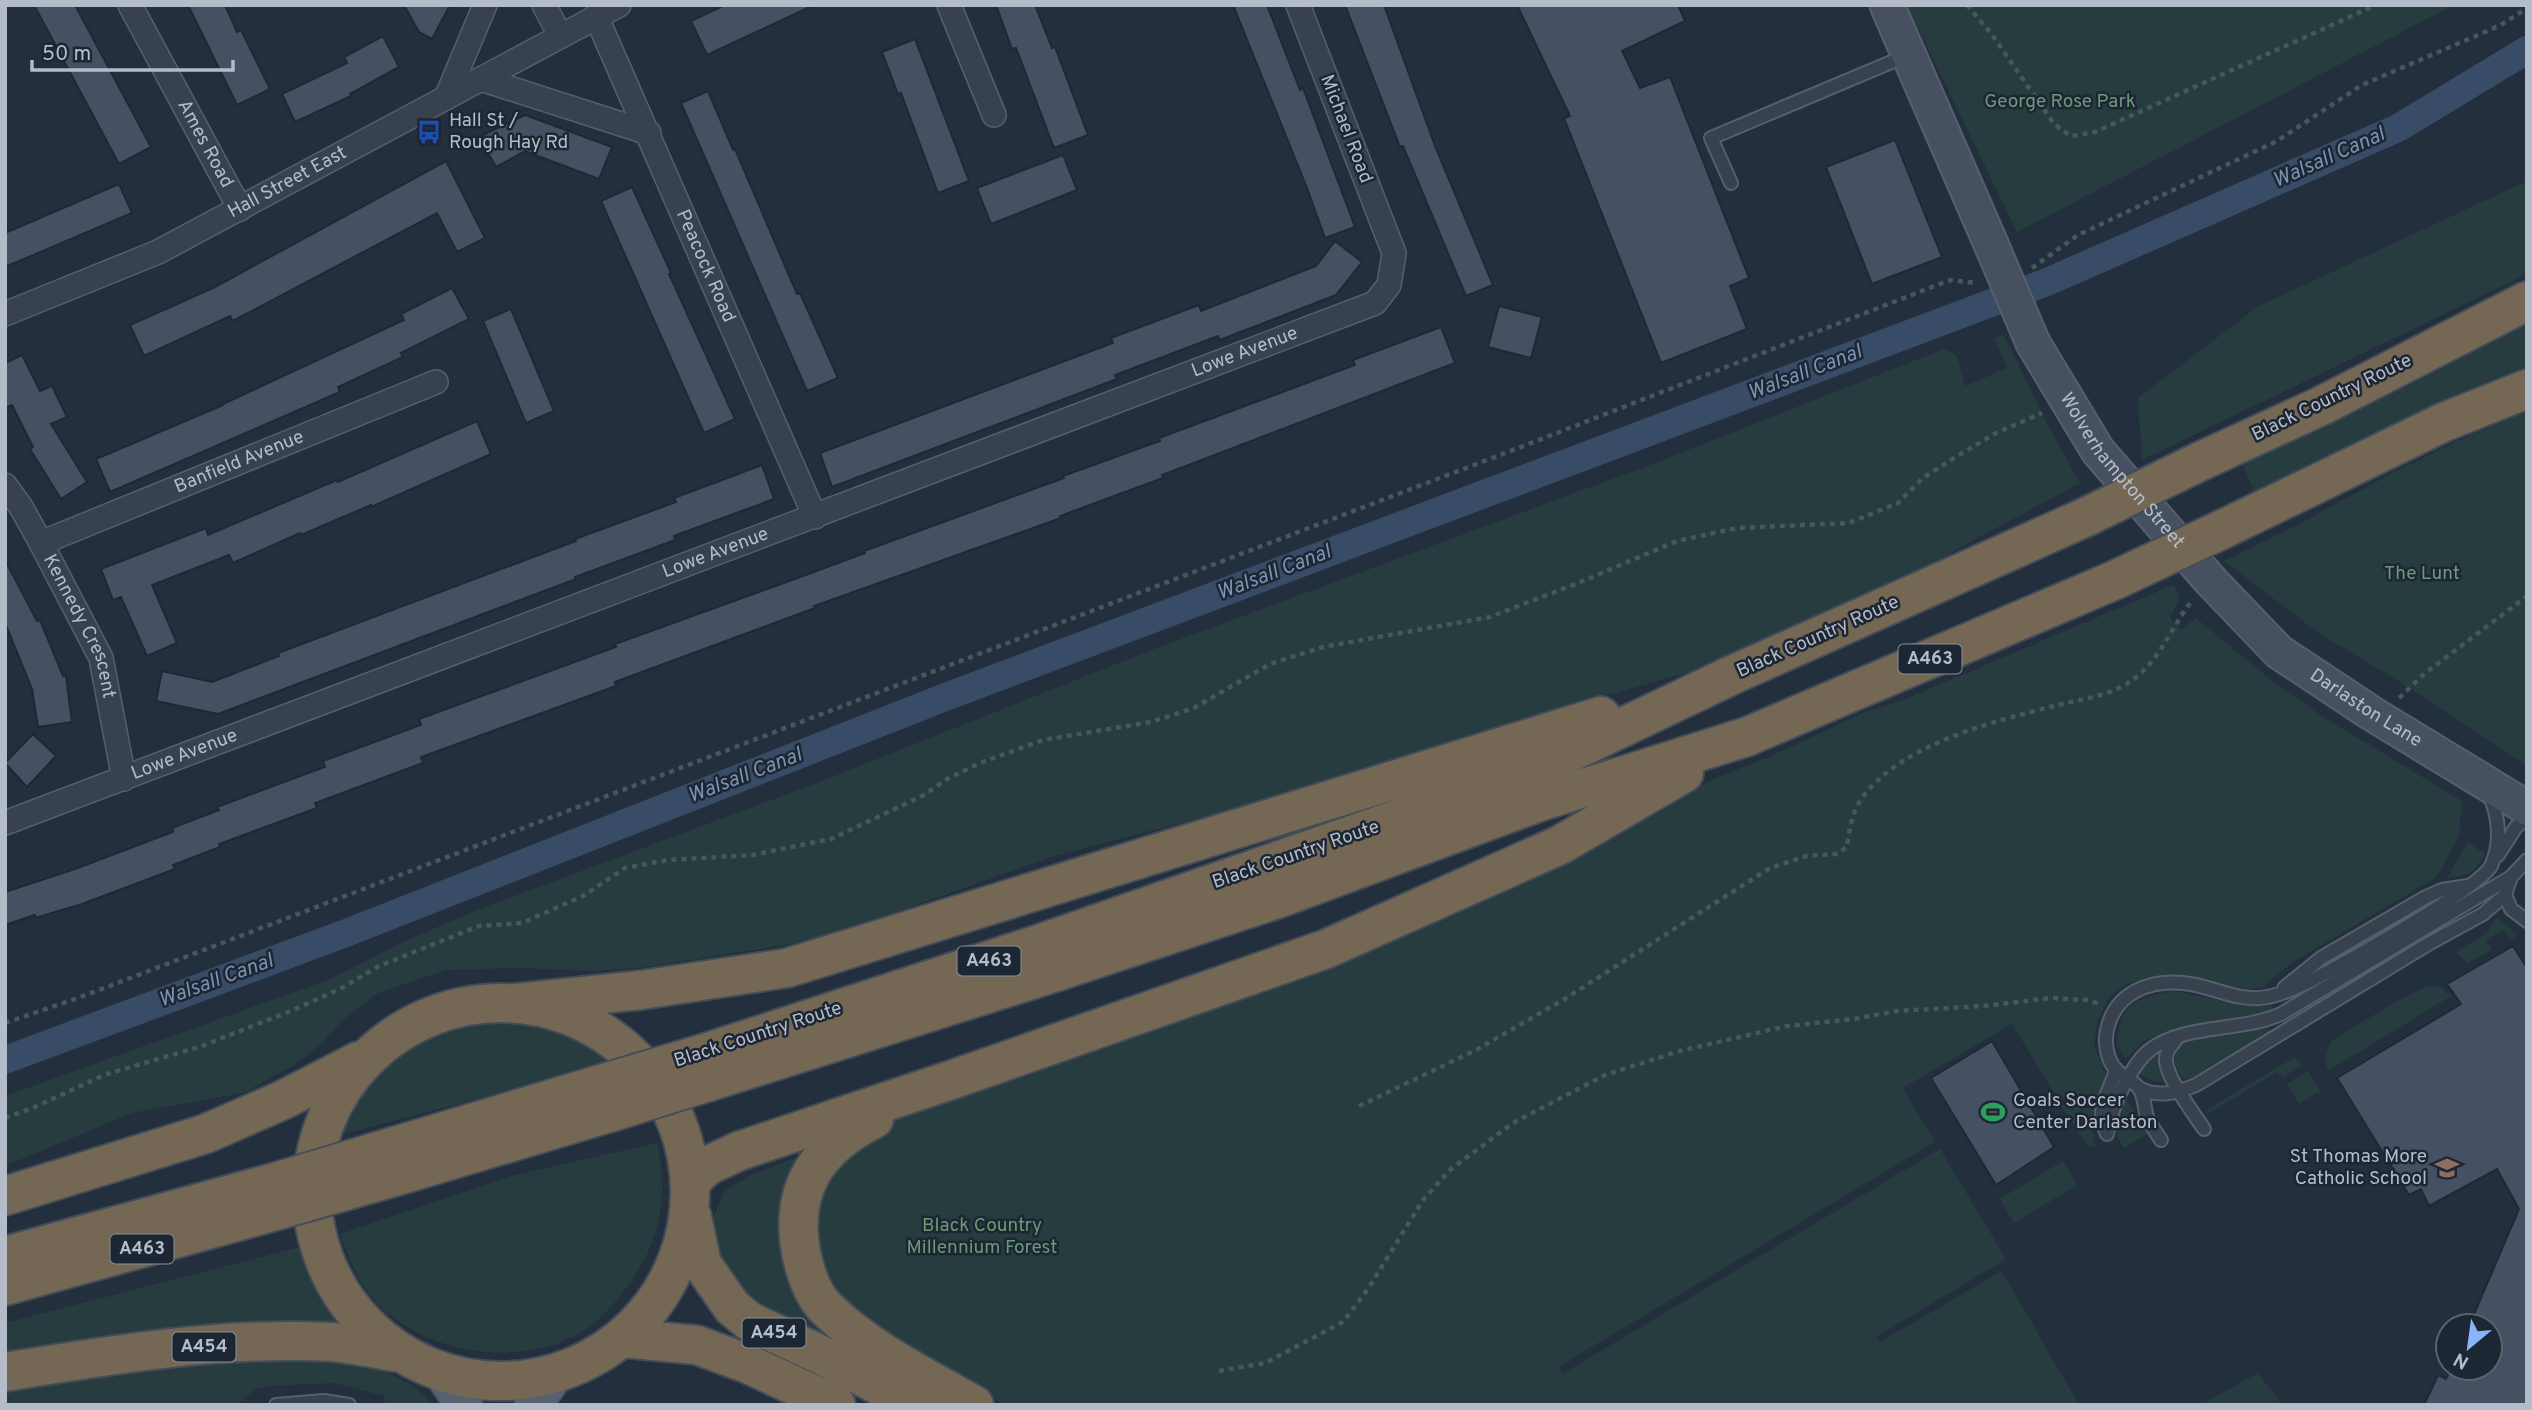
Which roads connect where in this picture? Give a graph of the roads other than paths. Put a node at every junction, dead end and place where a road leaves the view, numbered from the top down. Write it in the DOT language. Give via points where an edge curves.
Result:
graph roads {
  1 [pos="130,5"];
  2 [pos="485,5"];
  3 [pos="544,5"];
  4 [pos="618,5"];
  5 [pos="949,5"];
  6 [pos="1298,5"];
  7 [pos="1887,5"];
  8 [pos="596,16"];
  9 [pos="560,35"];
  10 [pos="1909,55"];
  11 [pos="481,79"];
  12 [pos="446,98"];
  13 [pos="994,115"];
  14 [pos="649,133"];
  15 [pos="1731,183"];
  16 [pos="240,209"];
  17 [pos="1394,253"];
  18 [pos="2527,301"];
  19 [pos="5,314"];
  20 [pos="436,382"];
  21 [pos="2527,388"];
  22 [pos="5,485"];
  23 [pos="815,517"];
  24 [pos="41,543"];
  25 [pos="2214,586"];
  26 [pos="1732,675"];
  27 [pos="1746,737"];
  28 [pos="124,779"];
  29 [pos="2482,781"];
  30 [pos="2527,808"];
  31 [pos="2527,818"];
  32 [pos="5,823"];
  33 [pos="2526,862"];
  34 [pos="2490,867"];
  35 [pos="2511,877"];
  36 [pos="2505,895"];
  37 [pos="2477,898"];
  38 [pos="2492,906"];
  39 [pos="2527,920"];
  40 [pos="2527,928"];
  41 [pos="517,1003"];
  42 [pos="2178,1037"];
  43 [pos="372,1054"];
  44 [pos="716,1065"];
  45 [pos="2116,1069"];
  46 [pos="954,1079"];
  47 [pos="2127,1080"];
  48 [pos="2139,1088"];
  49 [pos="2180,1091"];
  50 [pos="2204,1129"];
  51 [pos="2161,1140"];
  52 [pos="691,1194"];
  53 [pos="5,1196"];
  54 [pos="275,1196"];
  55 [pos="5,1256"];
  56 [pos="5,1286"];
  57 [pos="622,1339"];
  58 [pos="403,1353"];
  59 [pos="5,1372"];
  60 [pos="442,1372"];
  61 [pos="555,1374"];
  62 [pos="275,1405"];
  63 [pos="349,1405"];
  64 [pos="464,1405"];
  65 [pos="533,1405"];
  66 [pos="836,1405"];
  67 [pos="916,1405"];
  68 [pos="974,1405"];
  1 -- 16 [label="street, Ames Road"];
  2 -- 12 [label="street"];
  3 -- 9 [label="street"];
  4 -- 8 [label="street, Hall Street East"];
  5 -- 13 [label="street"];
  6 -- 17 [label="street, Michael Road"];
  7 -- 10 [label="street"];
  8 -- 9 [label="street, Hall Street East"];
  8 -- 14 [label="street, Peacock Road"];
  9 -- 11 [label="street, Hall Street East"];
  10 -- 15 [label="lane" via="1711,138"];
  10 -- 25 [label="street, Wolverhampton Street, bridge" via="2033,343 2098,451"];
  11 -- 12 [label="street, Hall Street East"];
  11 -- 14 [label="street"];
  12 -- 16 [label="street, Hall Street East"];
  14 -- 23 [label="street, Peacock Road"];
  16 -- 19 [label="street, Hall Street East" via="158,252"];
  17 -- 23 [label="street, Lowe Avenue" via="1389,285 1375,303"];
  18 -- 26 [label="highway, Black Country Route / A463, bridge" via="2322,406"];
  20 -- 24 [label="street, Banfield Avenue"];
  21 -- 27 [label="highway, Black Country Route / A463, bridge" via="2444,422 2115,580"];
  22 -- 24 [label="street, Kennedy Crescent"];
  23 -- 28 [label="street, Lowe Avenue"];
  24 -- 28 [label="street, Kennedy Crescent" via="101,657"];
  25 -- 29 [label="street, Darlaston Lane" via="2279,652"];
  26 -- 41 [label="highway" via="787,968"];
  26 -- 44 [label="highway, Black Country Route / A463" via="1521,775"];
  27 -- 44 [label="highway, Black Country Route / A463" via="1539,802 1280,898 1076,966"];
  27 -- 46 [label="highway" via="1560,845 1326,949"];
  28 -- 32 [label="street, Lowe Avenue"];
  29 -- 30 [label="street, Darlaston Lane"];
  29 -- 34 [label="lane" via="2497,816 2497,842"];
  31 -- 34 [label="lane"];
  33 -- 35 [label="lane"];
  34 -- 45 [label="lane" via="2470,886 2317,978 2276,995 2244,997 2185,983 2142,987 2126,995 2106,1034 2109,1059"];
  35 -- 36 [label="lane"];
  35 -- 37 [label="lane"];
  36 -- 38 [label="lane"];
  36 -- 39 [label="lane" via="2511,909"];
  37 -- 38 [label="lane"];
  37 -- 42 [label="lane" via="2281,1014"];
  38 -- 40 [label="lane"];
  38 -- 49 [label="lane"];
  41 -- 43 [label="highway" via="482,1004 435,1014 409,1026"];
  41 -- 52 [label="highway" via="575,1017 603,1032 641,1065 672,1110 688,1157"];
  42 -- 47 [label="lane" via="2150,1049"];
  42 -- 49 [label="lane" via="2168,1049 2166,1062"];
  43 -- 53 [label="highway" via="205,1134"];
  43 -- 58 [label="highway" via="349,1080 327,1118 317,1146 312,1199 317,1235 334,1280 361,1319"];
  44 -- 54 [label="highway, Black Country Route / A463, bridge"];
  45 -- 47 [label="lane"];
  45 -- 47 [label="lane" via="2102,1105 2101,1122 2107,1134 2112,1109"];
  46 -- 52 [label="highway" via="739,1150 707,1166"];
  46 -- 68 [label="highway" via="854,1129 825,1154 800,1197 797,1234 805,1269 825,1308 875,1348"];
  47 -- 48 [label="lane"];
  48 -- 49 [label="lane" via="2153,1094"];
  48 -- 51 [label="lane" via="2148,1120"];
  49 -- 50 [label="lane"];
  52 -- 57 [label="highway" via="679,1260 647,1314"];
  52 -- 67 [label="highway, A454" via="702,1264 732,1307 749,1321"];
  54 -- 55 [label="highway, Black Country Route / A463"];
  54 -- 56 [label="highway, Black Country Route / A463"];
  57 -- 61 [label="highway" via="578,1366"];
  57 -- 66 [label="highway, A454" via="697,1345"];
  58 -- 59 [label="highway, A454" via="333,1342 235,1343"];
  58 -- 60 [label="highway"];
  60 -- 61 [label="highway" via="502,1381"];
  60 -- 64 [label="main road"];
  61 -- 65 [label="main road"];
  62 -- 63 [label="lane" via="324,1401"];
}
